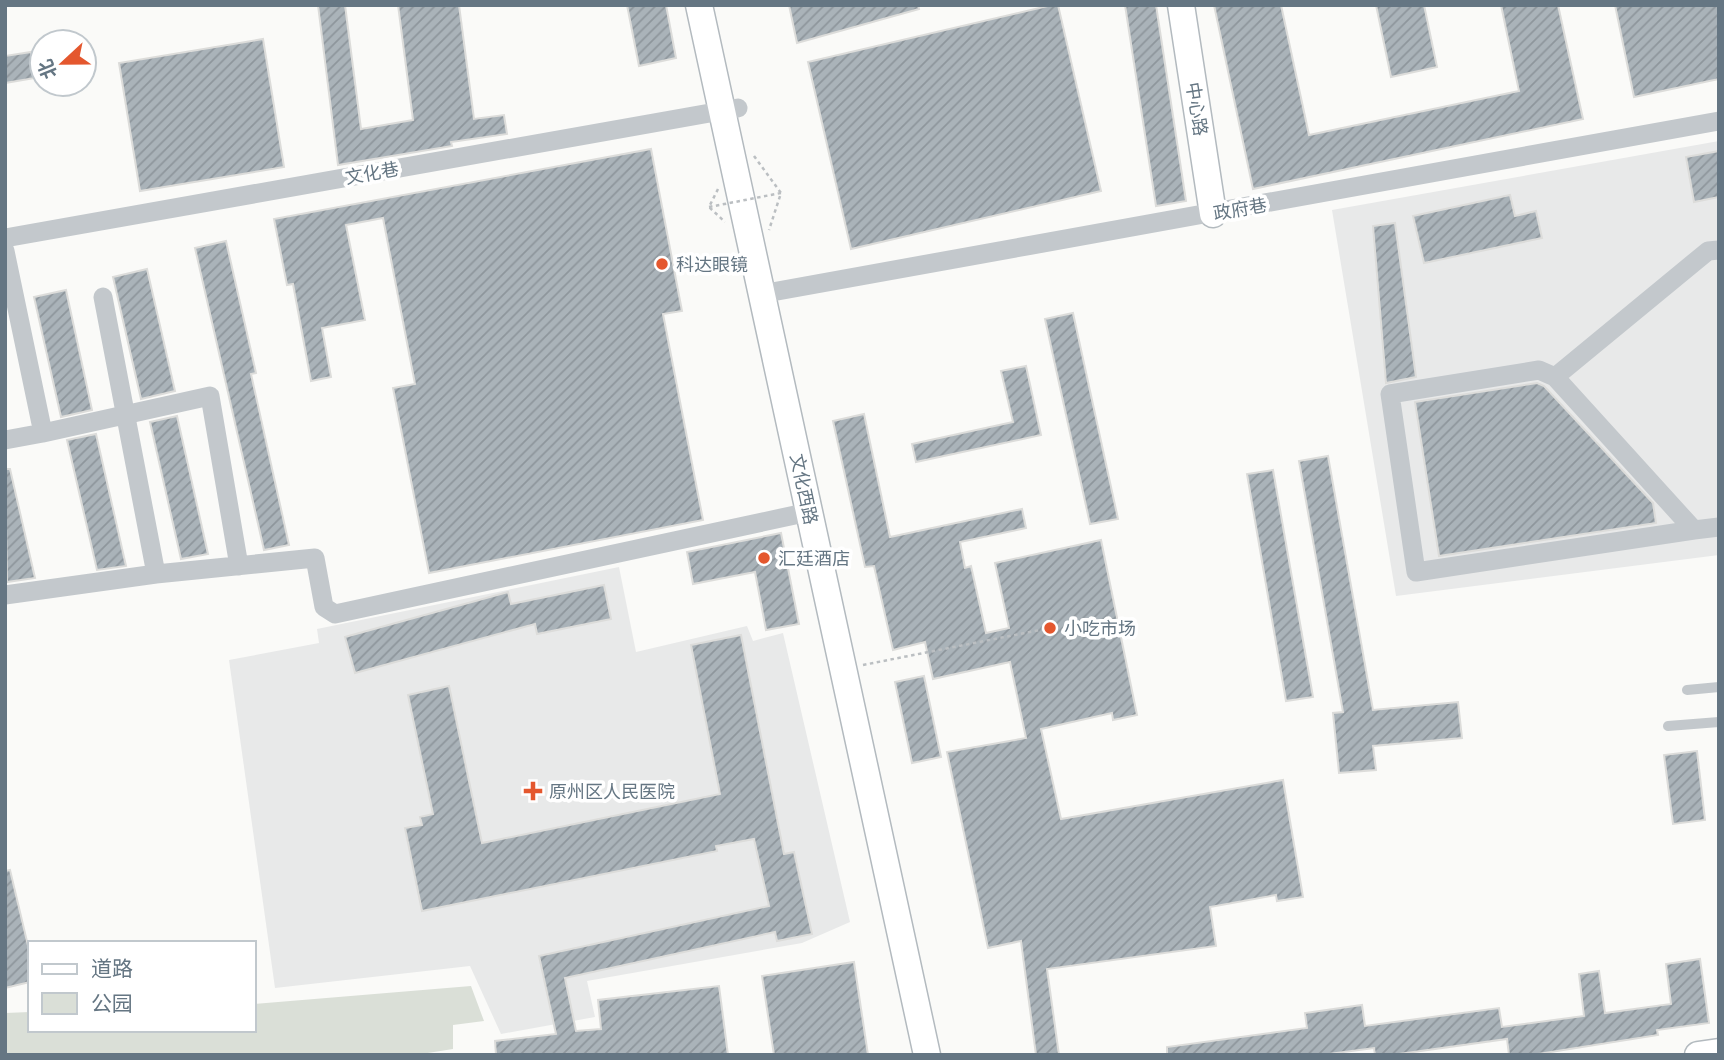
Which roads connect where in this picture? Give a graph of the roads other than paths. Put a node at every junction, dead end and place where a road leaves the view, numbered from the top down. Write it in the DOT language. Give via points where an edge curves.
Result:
graph roads {
  1 [pos="699,5"];
  2 [pos="716,5"];
  3 [pos="1181,5"];
  4 [pos="730,109"];
  5 [pos="1719,121"];
  6 [pos="1213,214"];
  7 [pos="5,238"];
  8 [pos="1719,250"];
  9 [pos="5,251"];
  10 [pos="769,293"];
  11 [pos="103,297"];
  12 [pos="1555,377"];
  13 [pos="126,416"];
  14 [pos="43,433"];
  15 [pos="5,440"];
  16 [pos="809,512"];
  17 [pos="1719,527"];
  18 [pos="1694,530"];
  19 [pos="239,566"];
  20 [pos="156,574"];
  21 [pos="5,595"];
  22 [pos="1719,687"];
  23 [pos="1687,690"];
  24 [pos="1719,722"];
  25 [pos="1668,726"];
  26 [pos="1719,1052"];
  27 [pos="927,1055"];
  28 [pos="943,1055"];
  29 [pos="1698,1055"];
  1 -- 4 [label="main road, 文化西路"];
  2 -- 4 [label="main road, 文化西路"];
  3 -- 6 [label="main road, 中心路"];
  4 -- 7 [label="street, 文化巷"];
  4 -- 10 [label="main road, 文化西路"];
  4 -- 10 [label="main road, 文化西路" via="746,146 766,239"];
  5 -- 6 [label="street, 政府巷"];
  6 -- 10 [label="street, 政府巷"];
  8 -- 12 [label="street" via="1707,251"];
  9 -- 14 [label="street"];
  10 -- 16 [label="main road, 文化西路"];
  10 -- 28 [label="main road, 文化西路" via="859,666"];
  11 -- 13 [label="street"];
  12 -- 18 [label="street"];
  12 -- 18 [label="street" via="1539,370 1390,394 1416,572"];
  13 -- 14 [label="street"];
  13 -- 19 [label="street" via="210,396"];
  13 -- 20 [label="street"];
  14 -- 15 [label="street"];
  16 -- 19 [label="street" via="335,614 324,607 315,558"];
  16 -- 27 [label="main road, 文化西路"];
  17 -- 18 [label="street"];
  19 -- 20 [label="street"];
  20 -- 21 [label="street"];
  22 -- 23 [label="lane"];
  24 -- 25 [label="lane"];
  26 -- 29 [label="main road"];
}
